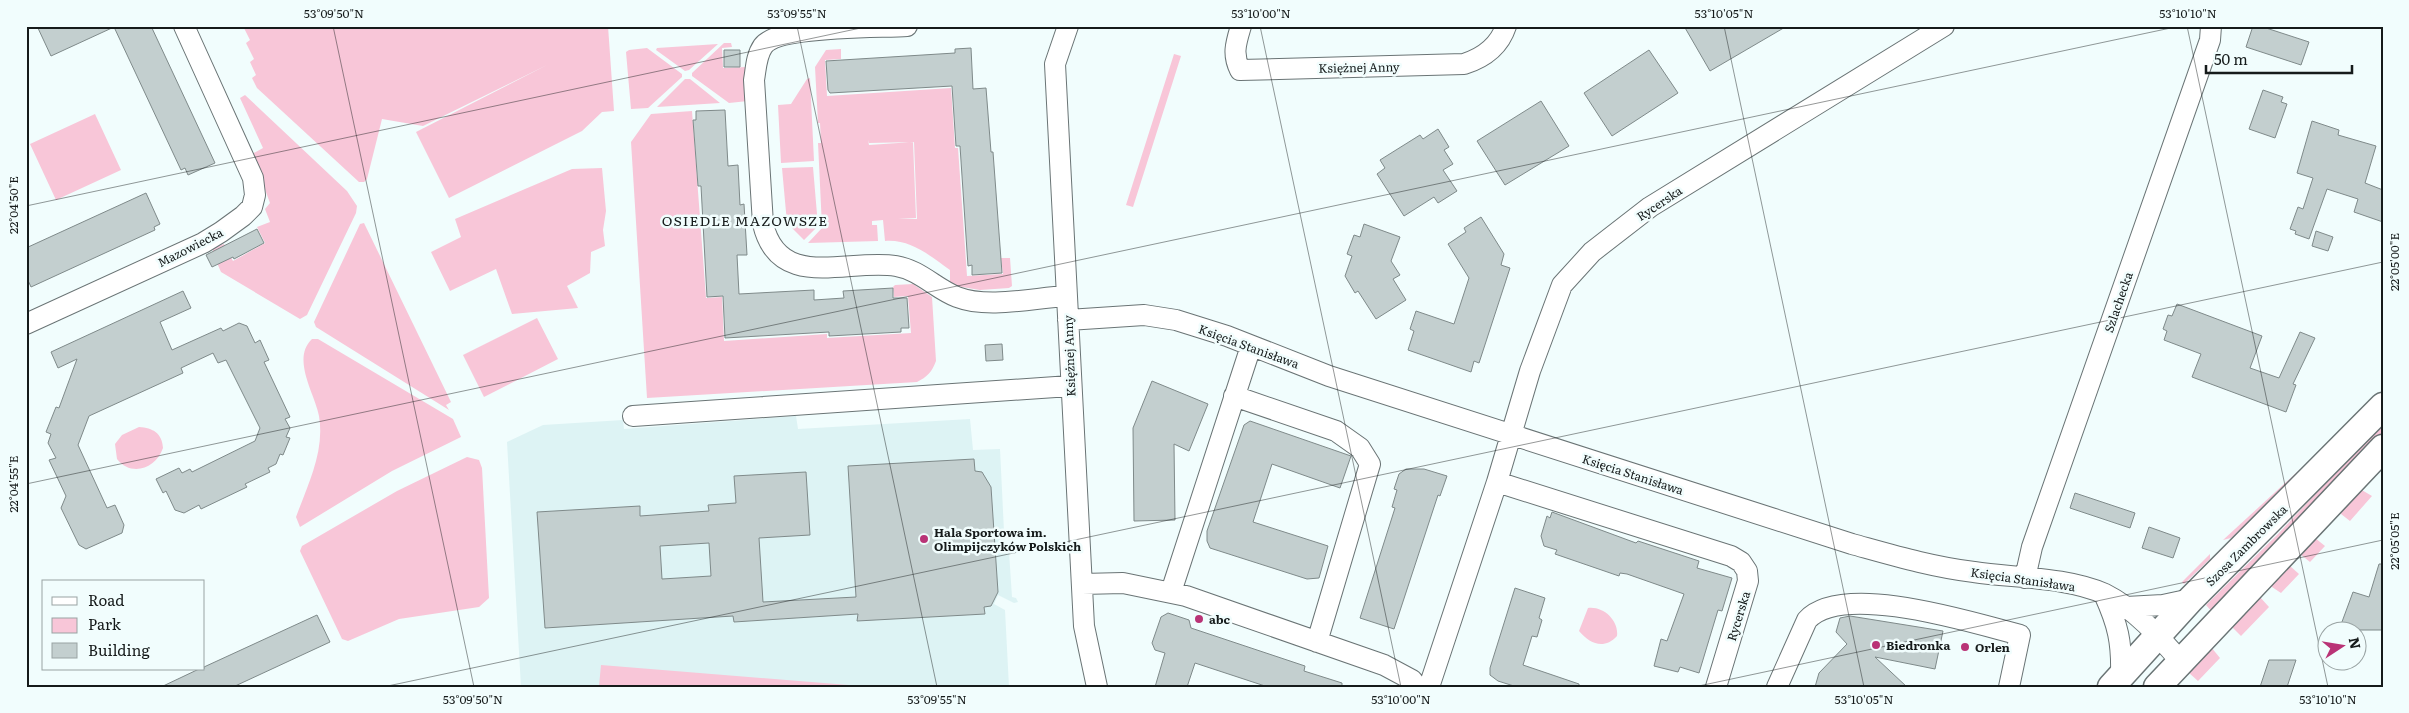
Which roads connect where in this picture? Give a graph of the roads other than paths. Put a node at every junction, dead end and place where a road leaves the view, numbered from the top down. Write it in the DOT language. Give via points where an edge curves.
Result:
graph roads {
  1 [pos="184,26"];
  2 [pos="907,26"];
  3 [pos="1068,26"];
  4 [pos="1242,26"];
  5 [pos="1506,26"];
  6 [pos="1944,26"];
  7 [pos="2211,26"];
  8 [pos="1066,296"];
  9 [pos="1068,320"];
  10 [pos="26,324"];
  11 [pos="1251,346"];
  12 [pos="1070,386"];
  13 [pos="1234,396"];
  14 [pos="2383,406"];
  15 [pos="633,416"];
  16 [pos="1511,435"];
  17 [pos="2383,448"];
  18 [pos="1497,482"];
  19 [pos="2025,578"];
  20 [pos="1082,584"];
  21 [pos="1171,592"];
  22 [pos="2104,594"];
  23 [pos="2191,599"];
  24 [pos="2126,607"];
  25 [pos="2158,635"];
  26 [pos="1317,642"];
  27 [pos="2181,662"];
  28 [pos="2116,682"];
  29 [pos="1096,687"];
  30 [pos="1417,687"];
  31 [pos="1429,687"];
  32 [pos="1716,687"];
  33 [pos="1777,687"];
  34 [pos="2009,687"];
  35 [pos="2157,687"];
  1 -- 10 [label="street, Mazowiecka" via="253,178 256,195 252,207 231,226 203,243"];
  2 -- 8 [label="street" via="798,32 771,39 763,46 754,80 763,224 770,244 783,257 803,267 899,266 914,271 956,297 974,302"];
  3 -- 8 [label="street, Księżnej Anny" via="1055,64"];
  4 -- 5 [label="street, Księżnej Anny" via="1234,48 1240,70 1464,64 1479,59 1494,46"];
  6 -- 16 [label="street, Rycerska" via="1650,208 1592,252 1562,285 1530,371"];
  7 -- 19 [label="street, Szlachecka" via="2210,40 2032,547"];
  8 -- 9 [label="street, Księżnej Anny"];
  9 -- 11 [label="street, Księcia Stanisława" via="1144,315 1176,320"];
  9 -- 12 [label="street, Księżnej Anny"];
  11 -- 13 [label="street"];
  11 -- 16 [label="street, Księcia Stanisława" via="1329,376"];
  12 -- 15 [label="street"];
  12 -- 20 [label="street, Księżnej Anny"];
  13 -- 21 [label="street"];
  13 -- 26 [label="street" via="1336,431 1360,448 1370,464"];
  14 -- 23 [label="main road, Szosa Zambrowska"];
  16 -- 18 [label="street, Rycerska"];
  16 -- 19 [label="street, Księcia Stanisława" via="1914,561"];
  17 -- 27 [label="main road"];
  18 -- 31 [label="street, Rycerska"];
  18 -- 32 [label="street, Rycerska" via="1715,550 1741,562 1748,581"];
  19 -- 22 [label="street, Księcia Stanisława"];
  20 -- 21 [label="street" via="1123,583"];
  20 -- 29 [label="street, Księżnej Anny" via="1086,635"];
  21 -- 26 [label="street"];
  22 -- 24 [label="street, Księcia Stanisława"];
  22 -- 28 [label="street" via="2115,618 2122,648"];
  23 -- 24 [label="street" via="2163,605"];
  23 -- 25 [label="main road, Szosa Zambrowska"];
  24 -- 25 [label="street, Księcia Stanisława"];
  25 -- 27 [label="street, Księcia Stanisława"];
  25 -- 28 [label="main road, Szosa Zambrowska"];
  26 -- 30 [label="street" via="1384,665 1412,680"];
  27 -- 35 [label="main road"];
  33 -- 34 [label="street" via="1807,620 1814,613 1833,606 1872,604 1922,611 2020,635"];
}
